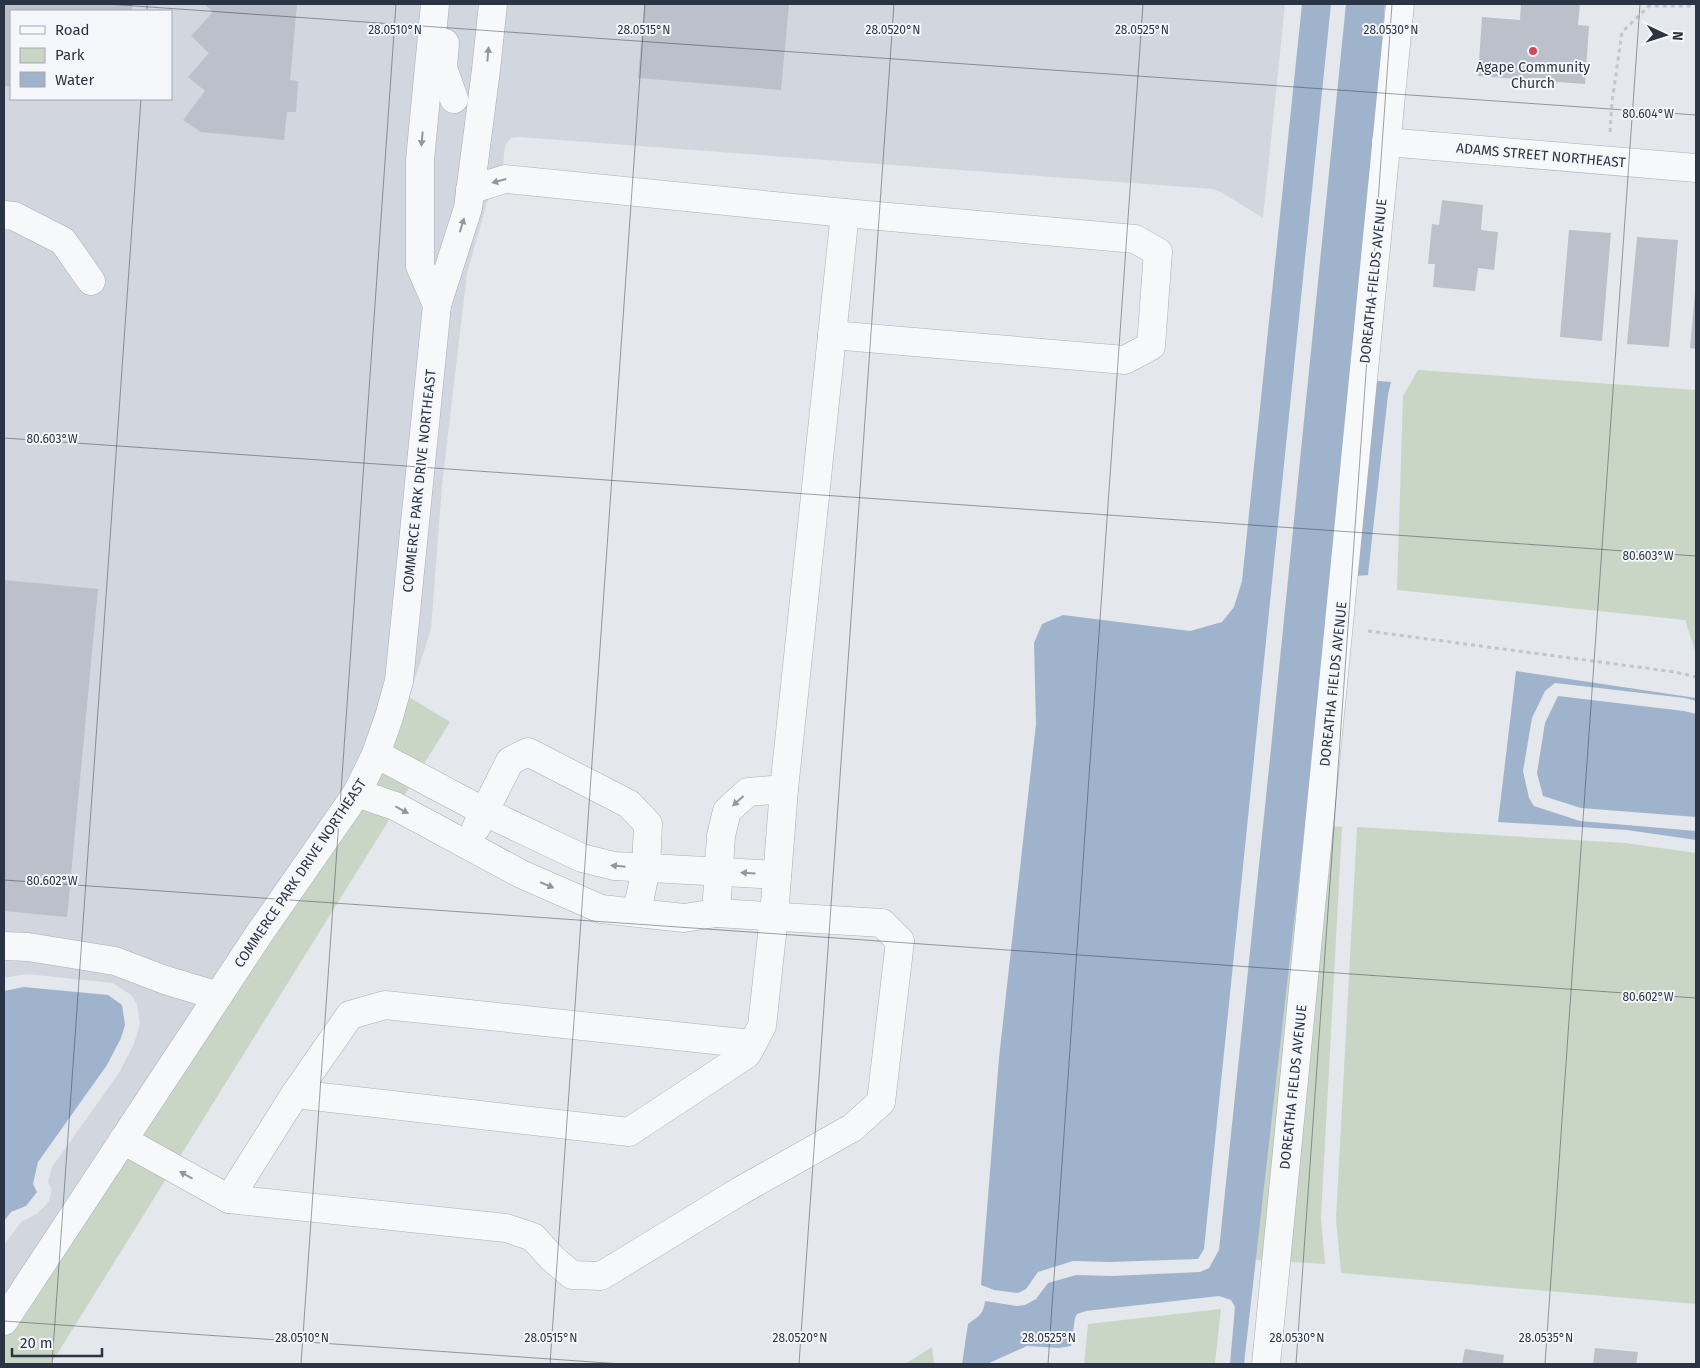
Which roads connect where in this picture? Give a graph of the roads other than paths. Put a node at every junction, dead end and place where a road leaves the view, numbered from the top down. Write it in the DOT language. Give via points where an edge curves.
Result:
graph roads {
  1 [pos="435,4"];
  2 [pos="449,4"];
  3 [pos="493,4"];
  4 [pos="1400,4"];
  5 [pos="454,99"];
  6 [pos="426,102"];
  7 [pos="481,103"];
  8 [pos="1386,142"];
  9 [pos="1696,168"];
  10 [pos="470,190"];
  11 [pos="845,212"];
  12 [pos="4,215"];
  13 [pos="91,281"];
  14 [pos="437,305"];
  15 [pos="832,335"];
  16 [pos="376,754"];
  17 [pos="784,789"];
  18 [pos="357,792"];
  19 [pos="485,812"];
  20 [pos="467,845"];
  21 [pos="646,868"];
  22 [pos="719,872"];
  23 [pos="777,875"];
  24 [pos="637,912"];
  25 [pos="716,913"];
  26 [pos="774,916"];
  27 [pos="4,946"];
  28 [pos="218,996"];
  29 [pos="752,1044"];
  30 [pos="295,1094"];
  31 [pos="123,1140"];
  32 [pos="229,1199"];
  33 [pos="4,1321"];
  34 [pos="1266,1364"];
  1 -- 6 [label="street, COMMERCE PARK DRIVE NORTHEAST"];
  2 -- 5 [label="street" via="443,68"];
  7 -- 3 [label="street, COMMERCE PARK DRIVE NORTHEAST, one-way"];
  4 -- 8 [label="street, DOREATHA FIELDS AVENUE"];
  5 -- 6 [label="street"];
  5 -- 7 [label="street"];
  6 -- 14 [label="street, COMMERCE PARK DRIVE NORTHEAST, one-way" via="420,160 420,266"];
  7 -- 10 [label="street, COMMERCE PARK DRIVE NORTHEAST"];
  8 -- 9 [label="street, ADAMS STREET NORTHEAST"];
  8 -- 34 [label="street, DOREATHA FIELDS AVENUE"];
  11 -- 10 [label="street, one-way" via="505,179"];
  14 -- 10 [label="street, COMMERCE PARK DRIVE NORTHEAST, one-way" via="468,208"];
  11 -- 15 [label="street"];
  11 -- 15 [label="street" via="1135,239 1158,252 1151,346 1125,360"];
  12 -- 13 [label="street" via="14,216 63,241"];
  14 -- 16 [label="street, COMMERCE PARK DRIVE NORTHEAST" via="399,681"];
  15 -- 17 [label="street"];
  16 -- 18 [label="street, COMMERCE PARK DRIVE NORTHEAST"];
  16 -- 19 [label="street"];
  17 -- 22 [label="street, one-way" via="748,792 728,810 721,836"];
  17 -- 23 [label="street"];
  18 -- 20 [label="street, one-way" via="395,806"];
  18 -- 28 [label="street, COMMERCE PARK DRIVE NORTHEAST"];
  19 -- 20 [label="street"];
  21 -- 19 [label="street, one-way" via="614,866 582,858"];
  19 -- 21 [label="street" via="510,761 528,752 629,804 648,824"];
  20 -- 24 [label="street, one-way" via="521,874 601,908"];
  21 -- 22 [label="street"];
  21 -- 24 [label="street"];
  23 -- 22 [label="street, one-way"];
  22 -- 25 [label="street"];
  23 -- 26 [label="street"];
  24 -- 25 [label="street" via="684,918"];
  25 -- 26 [label="street"];
  26 -- 29 [label="street" via="762,1026"];
  26 -- 32 [label="street" via="882,923 900,941 881,1102 852,1128 740,1191 601,1276 572,1275 533,1237 506,1228"];
  27 -- 28 [label="street" via="115,961"];
  28 -- 31 [label="street, COMMERCE PARK DRIVE NORTHEAST"];
  29 -- 30 [label="street" via="747,1054 629,1132"];
  29 -- 30 [label="street" via="386,1005 350,1015"];
  30 -- 32 [label="street"];
  32 -- 31 [label="street, one-way"];
  31 -- 33 [label="street, COMMERCE PARK DRIVE NORTHEAST"];
}
